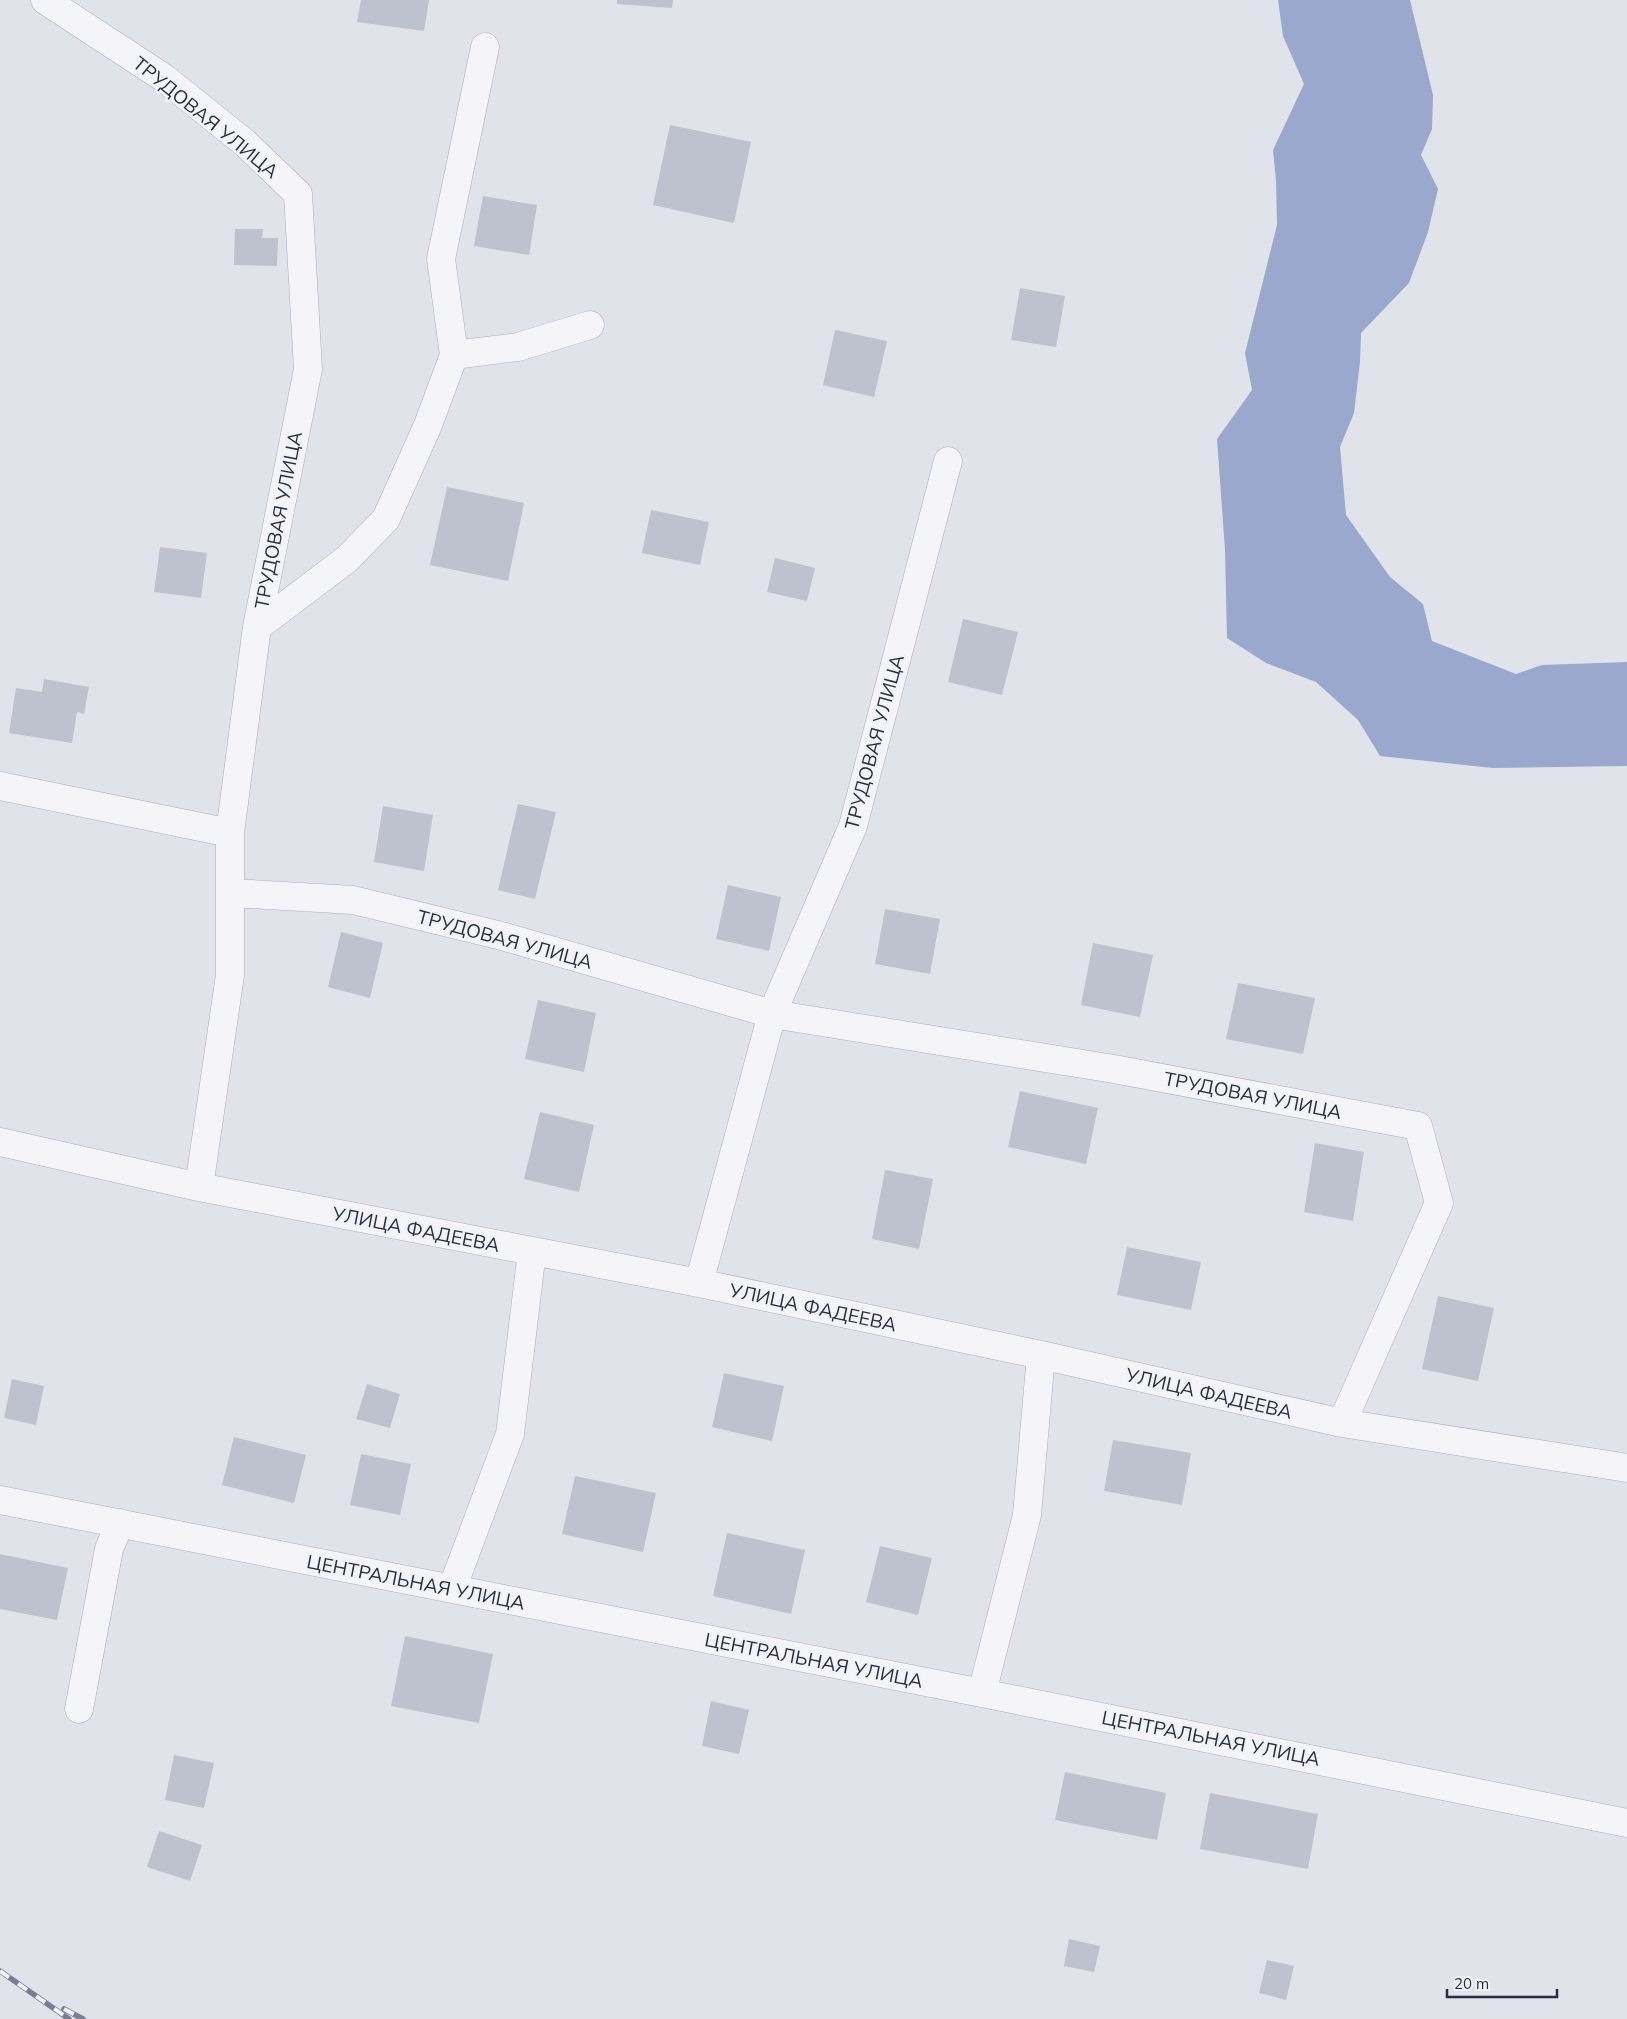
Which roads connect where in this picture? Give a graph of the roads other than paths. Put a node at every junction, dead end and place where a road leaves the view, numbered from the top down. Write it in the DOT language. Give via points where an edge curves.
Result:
graph roads {
  1 [pos="45,0"];
  2 [pos="485,47"];
  3 [pos="590,325"];
  4 [pos="454,356"];
  5 [pos="948,461"];
  6 [pos="257,627"];
  7 [pos="0,786"];
  8 [pos="230,833"];
  9 [pos="232,893"];
  10 [pos="772,1014"];
  11 [pos="0,1142"];
  12 [pos="199,1187"];
  13 [pos="532,1251"];
  14 [pos="699,1283"];
  15 [pos="1041,1355"];
  16 [pos="1342,1423"];
  17 [pos="1627,1468"];
  18 [pos="0,1500"];
  19 [pos="120,1523"];
  20 [pos="452,1589"];
  21 [pos="982,1693"];
  22 [pos="79,1709"];
  23 [pos="1627,1823"];
  1 -- 6 [label="street, ТРУДОВАЯ УЛИЦА" via="164,78 245,143 298,194 308,369"];
  2 -- 4 [label="street, ТРУДОВАЯ УЛИЦА" via="441,259"];
  3 -- 4 [label="street" via="518,347"];
  4 -- 6 [label="street, ТРУДОВАЯ УЛИЦА" via="428,425 386,519 347,559"];
  5 -- 10 [label="street, ТРУДОВАЯ УЛИЦА" via="853,826"];
  6 -- 8 [label="street, ТРУДОВАЯ УЛИЦА"];
  7 -- 8 [label="street"];
  8 -- 9 [label="street, ТРУДОВАЯ УЛИЦА"];
  9 -- 10 [label="street, ТРУДОВАЯ УЛИЦА" via="353,900 502,936"];
  9 -- 12 [label="street, ТРУДОВАЯ УЛИЦА" via="230,975"];
  10 -- 14 [label="street, ТРУДОВАЯ УЛИЦА"];
  10 -- 16 [label="street, ТРУДОВАЯ УЛИЦА" via="1114,1068 1418,1126 1439,1203"];
  11 -- 12 [label="street, УЛИЦА ФАДЕЕВА"];
  12 -- 13 [label="street, УЛИЦА ФАДЕЕВА"];
  13 -- 14 [label="street, УЛИЦА ФАДЕЕВА"];
  13 -- 20 [label="street" via="510,1434"];
  14 -- 15 [label="street, УЛИЦА ФАДЕЕВА"];
  15 -- 16 [label="street, УЛИЦА ФАДЕЕВА"];
  15 -- 21 [label="street" via="1027,1515"];
  16 -- 17 [label="street, УЛИЦА ФАДЕЕВА"];
  18 -- 19 [label="street, ЦЕНТРАЛЬНАЯ УЛИЦА"];
  19 -- 20 [label="street, ЦЕНТРАЛЬНАЯ УЛИЦА"];
  19 -- 22 [label="street" via="109,1548"];
  20 -- 21 [label="street, ЦЕНТРАЛЬНАЯ УЛИЦА"];
  21 -- 23 [label="street, ЦЕНТРАЛЬНАЯ УЛИЦА"];
}
